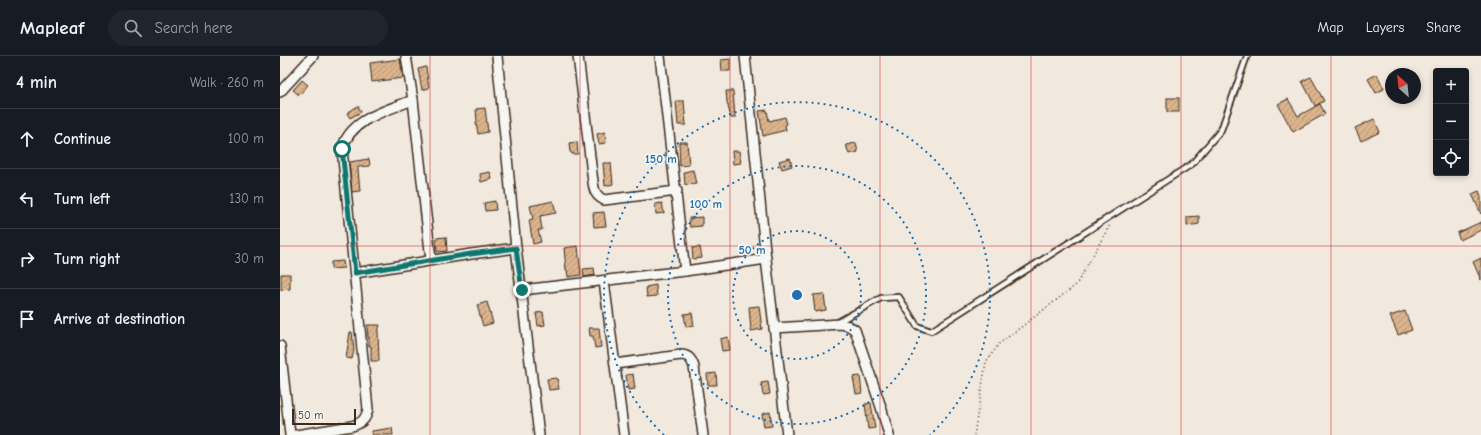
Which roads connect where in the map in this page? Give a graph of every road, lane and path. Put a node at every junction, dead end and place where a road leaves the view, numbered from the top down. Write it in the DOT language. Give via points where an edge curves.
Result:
graph roads {
  1 [pos="312,56"];
  2 [pos="406,56"];
  3 [pos="496,56"];
  4 [pos="578,56"];
  5 [pos="660,56"];
  6 [pos="745,56"];
  7 [pos="1247,56"];
  8 [pos="280,92"];
  9 [pos="413,100"];
  10 [pos="677,191"];
  11 [pos="1111,224"];
  12 [pos="516,248"];
  13 [pos="766,259"];
  14 [pos="431,260"];
  15 [pos="685,271"];
  16 [pos="355,273"];
  17 [pos="604,280"];
  18 [pos="522,290"];
  19 [pos="835,324"];
  20 [pos="774,328"];
  21 [pos="280,346"];
  22 [pos="615,364"];
  23 [pos="290,435"];
  24 [pos="296,435"];
  25 [pos="539,435"];
  26 [pos="624,435"];
  27 [pos="703,435"];
  28 [pos="787,435"];
  29 [pos="889,435"];
  30 [pos="974,435"];
  1 -- 8 [label="street"];
  2 -- 9 [label="street"];
  3 -- 12 [label="street"];
  4 -- 10 [label="street" via="592,182 598,197 604,200"];
  5 -- 10 [label="street"];
  6 -- 13 [label="street"];
  7 -- 19 [label="lane" via="1221,130 1192,164 931,331 917,326 899,297 881,298"];
  9 -- 14 [label="street"];
  9 -- 16 [label="street" via="368,118 345,140 342,160"];
  10 -- 15 [label="street"];
  11 -- 30 [label="path" via="1076,285 999,344 986,362"];
  12 -- 14 [label="street"];
  12 -- 18 [label="street"];
  13 -- 15 [label="street"];
  13 -- 20 [label="street"];
  14 -- 16 [label="street"];
  15 -- 17 [label="street"];
  16 -- 24 [label="street" via="367,414 360,424"];
  17 -- 18 [label="street"];
  17 -- 22 [label="street"];
  18 -- 25 [label="street"];
  19 -- 20 [label="street"];
  19 -- 29 [label="street" via="849,326 855,330"];
  20 -- 28 [label="street"];
  21 -- 23 [label="street"];
  22 -- 26 [label="street"];
  22 -- 27 [label="street" via="681,355 690,358 694,367"];
}
